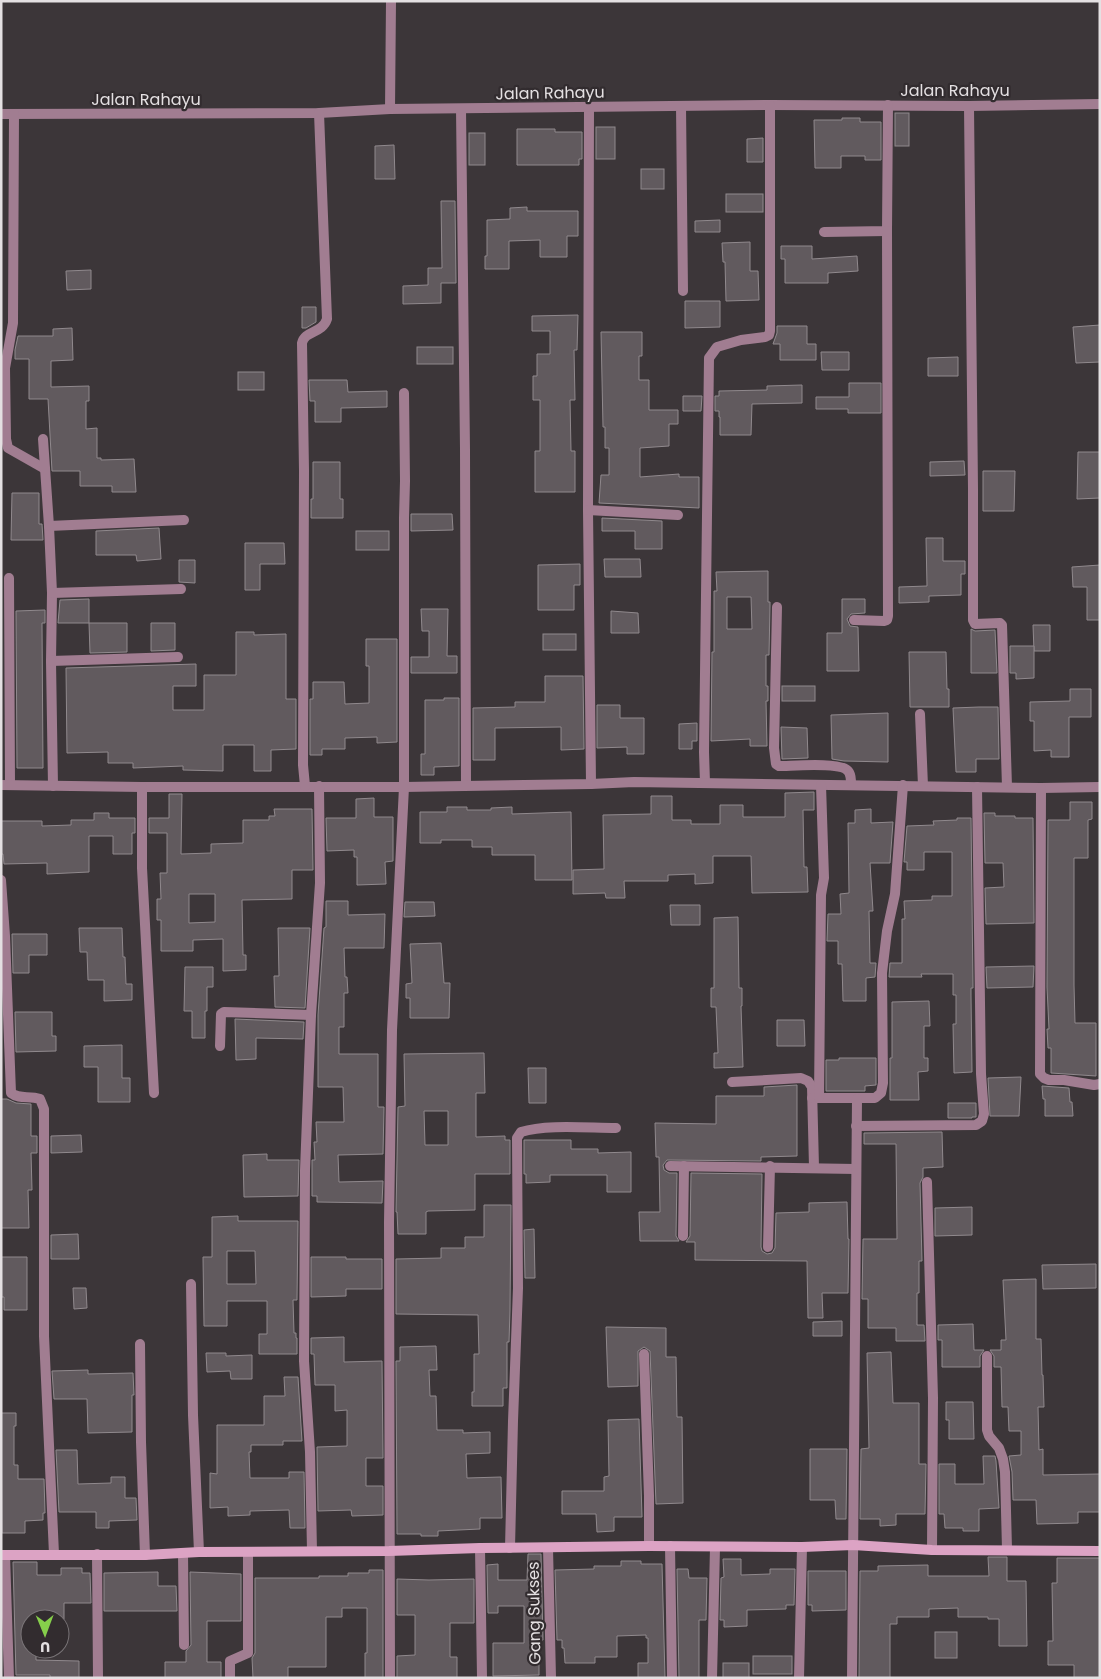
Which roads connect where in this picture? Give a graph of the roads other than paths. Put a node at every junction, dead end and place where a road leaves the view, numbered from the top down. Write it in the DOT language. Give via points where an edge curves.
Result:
graph roads {
  1 [pos="391,1"];
  2 [pos="1100,104"];
  3 [pos="770,105"];
  4 [pos="888,105"];
  5 [pos="682,106"];
  6 [pos="969,106"];
  7 [pos="589,108"];
  8 [pos="390,109"];
  9 [pos="461,109"];
  10 [pos="319,113"];
  11 [pos="1,114"];
  12 [pos="14,114"];
  13 [pos="887,231"];
  14 [pos="824,232"];
  15 [pos="683,291"];
  16 [pos="404,393"];
  17 [pos="43,439"];
  18 [pos="45,469"];
  19 [pos="588,510"];
  20 [pos="678,515"];
  21 [pos="184,520"];
  22 [pos="49,526"];
  23 [pos="9,578"];
  24 [pos="181,589"];
  25 [pos="52,593"];
  26 [pos="777,607"];
  27 [pos="854,620"];
  28 [pos="178,657"];
  29 [pos="51,661"];
  30 [pos="5,662"];
  31 [pos="920,714"];
  32 [pos="591,784"];
  33 [pos="705,784"];
  34 [pos="6,785"];
  35 [pos="466,785"];
  36 [pos="821,785"];
  37 [pos="851,785"];
  38 [pos="903,785"];
  39 [pos="53,786"];
  40 [pos="305,786"];
  41 [pos="319,786"];
  42 [pos="923,786"];
  43 [pos="142,787"];
  44 [pos="404,787"];
  45 [pos="977,787"];
  46 [pos="1008,787"];
  47 [pos="1100,787"];
  48 [pos="1041,788"];
  49 [pos="1,880"];
  50 [pos="312,1015"];
  51 [pos="220,1046"];
  52 [pos="732,1082"];
  53 [pos="1100,1084"];
  54 [pos="154,1093"];
  55 [pos="816,1098"];
  56 [pos="857,1099"];
  57 [pos="856,1126"];
  58 [pos="616,1128"];
  59 [pos="670,1166"];
  60 [pos="684,1166"];
  61 [pos="770,1166"];
  62 [pos="814,1167"];
  63 [pos="856,1168"];
  64 [pos="927,1182"];
  65 [pos="683,1236"];
  66 [pos="768,1247"];
  67 [pos="191,1284"];
  68 [pos="140,1344"];
  69 [pos="644,1354"];
  70 [pos="987,1356"];
  71 [pos="853,1545"];
  72 [pos="649,1546"];
  73 [pos="670,1546"];
  74 [pos="715,1547"];
  75 [pos="802,1547"];
  76 [pos="480,1548"];
  77 [pos="510,1548"];
  78 [pos="548,1548"];
  79 [pos="1007,1549"];
  80 [pos="932,1550"];
  81 [pos="312,1551"];
  82 [pos="390,1551"];
  83 [pos="1100,1551"];
  84 [pos="199,1552"];
  85 [pos="184,1553"];
  86 [pos="248,1553"];
  87 [pos="54,1554"];
  88 [pos="97,1554"];
  89 [pos="3,1555"];
  90 [pos="145,1555"];
  91 [pos="184,1646"];
  92 [pos="9,1678"];
  93 [pos="98,1678"];
  94 [pos="230,1678"];
  95 [pos="390,1678"];
  96 [pos="482,1678"];
  97 [pos="551,1678"];
  98 [pos="672,1678"];
  99 [pos="712,1678"];
  100 [pos="799,1678"];
  101 [pos="852,1678"];
  1 -- 8 [label="street"];
  2 -- 6 [label="street, Jalan Rahayu"];
  3 -- 4 [label="street, Jalan Rahayu"];
  3 -- 5 [label="street, Jalan Rahayu"];
  3 -- 33 [label="street" via="770,331 765,337 717,347 709,358"];
  4 -- 6 [label="street, Jalan Rahayu"];
  4 -- 13 [label="street"];
  5 -- 7 [label="street, Jalan Rahayu"];
  5 -- 15 [label="street"];
  6 -- 46 [label="street" via="973,620 975,624 1002,625"];
  7 -- 9 [label="street, Jalan Rahayu"];
  7 -- 19 [label="street"];
  8 -- 9 [label="street, Jalan Rahayu"];
  8 -- 10 [label="street, Jalan Rahayu"];
  9 -- 35 [label="street"];
  10 -- 12 [label="street, Jalan Rahayu"];
  10 -- 40 [label="street" via="326,319 325,325 303,338 302,343"];
  11 -- 12 [label="street, Jalan Rahayu"];
  12 -- 18 [label="street" via="13,323 4,368 6,439 8,448"];
  13 -- 14 [label="street"];
  13 -- 27 [label="street" via="888,616 884,621"];
  16 -- 44 [label="street"];
  17 -- 18 [label="street"];
  18 -- 22 [label="street"];
  19 -- 20 [label="street"];
  19 -- 32 [label="street"];
  21 -- 22 [label="street"];
  22 -- 25 [label="street"];
  23 -- 30 [label="street"];
  24 -- 25 [label="street"];
  25 -- 29 [label="street"];
  26 -- 37 [label="street" via="776,764 841,767 847,770"];
  28 -- 29 [label="street"];
  29 -- 39 [label="street"];
  30 -- 34 [label="street"];
  31 -- 42 [label="street"];
  32 -- 33 [label="street"];
  32 -- 35 [label="street"];
  33 -- 36 [label="street"];
  34 -- 39 [label="street"];
  35 -- 44 [label="street"];
  36 -- 37 [label="street"];
  36 -- 55 [label="street" via="824,878"];
  37 -- 38 [label="street"];
  38 -- 42 [label="street"];
  38 -- 56 [label="street" via="895,894 886,931 882,973 883,1083 881,1093 875,1098"];
  39 -- 43 [label="street"];
  40 -- 41 [label="street"];
  40 -- 43 [label="street"];
  41 -- 44 [label="street"];
  41 -- 50 [label="street" via="320,883"];
  42 -- 45 [label="street"];
  43 -- 54 [label="street" via="142,868"];
  44 -- 82 [label="street" via="390,1126"];
  45 -- 46 [label="street"];
  45 -- 57 [label="street" via="982,1122 976,1126"];
  46 -- 48 [label="street"];
  47 -- 48 [label="street"];
  48 -- 53 [label="street" via="1040,1074 1049,1080"];
  49 -- 87 [label="street" via="10,1093 20,1098 40,1099 44,1109 44,1336"];
  50 -- 51 [label="street" via="224,1012 221,1014"];
  50 -- 81 [label="street" via="305,1171 304,1361"];
  52 -- 55 [label="street" via="801,1078 808,1081"];
  55 -- 56 [label="street"];
  55 -- 62 [label="street"];
  56 -- 57 [label="street"];
  57 -- 63 [label="street"];
  58 -- 77 [label="street" via="528,1130 517,1138 518,1288"];
  59 -- 60 [label="street"];
  60 -- 61 [label="street"];
  60 -- 65 [label="street"];
  61 -- 62 [label="street"];
  61 -- 66 [label="street"];
  62 -- 63 [label="street"];
  63 -- 71 [label="street"];
  64 -- 80 [label="street" via="933,1398"];
  67 -- 84 [label="street"];
  68 -- 90 [label="street"];
  69 -- 72 [label="street"];
  70 -- 79 [label="street" via="987,1430 1003,1459"];
  71 -- 75 [label="street"];
  71 -- 80 [label="street"];
  71 -- 101 [label="street"];
  72 -- 73 [label="street"];
  72 -- 78 [label="street"];
  73 -- 74 [label="street"];
  73 -- 98 [label="street"];
  74 -- 75 [label="street"];
  74 -- 99 [label="street"];
  75 -- 100 [label="street"];
  76 -- 77 [label="street"];
  76 -- 82 [label="street"];
  76 -- 96 [label="street"];
  77 -- 78 [label="street"];
  78 -- 97 [label="street, Gang Sukses"];
  79 -- 80 [label="street"];
  79 -- 83 [label="street"];
  81 -- 82 [label="street"];
  81 -- 86 [label="street"];
  82 -- 95 [label="street"];
  84 -- 85 [label="street"];
  84 -- 86 [label="street"];
  85 -- 90 [label="street"];
  85 -- 91 [label="street"];
  86 -- 94 [label="street" via="248,1653 230,1660"];
  87 -- 88 [label="street"];
  87 -- 89 [label="street"];
  88 -- 90 [label="street"];
  88 -- 93 [label="street"];
  89 -- 92 [label="street"];
}
